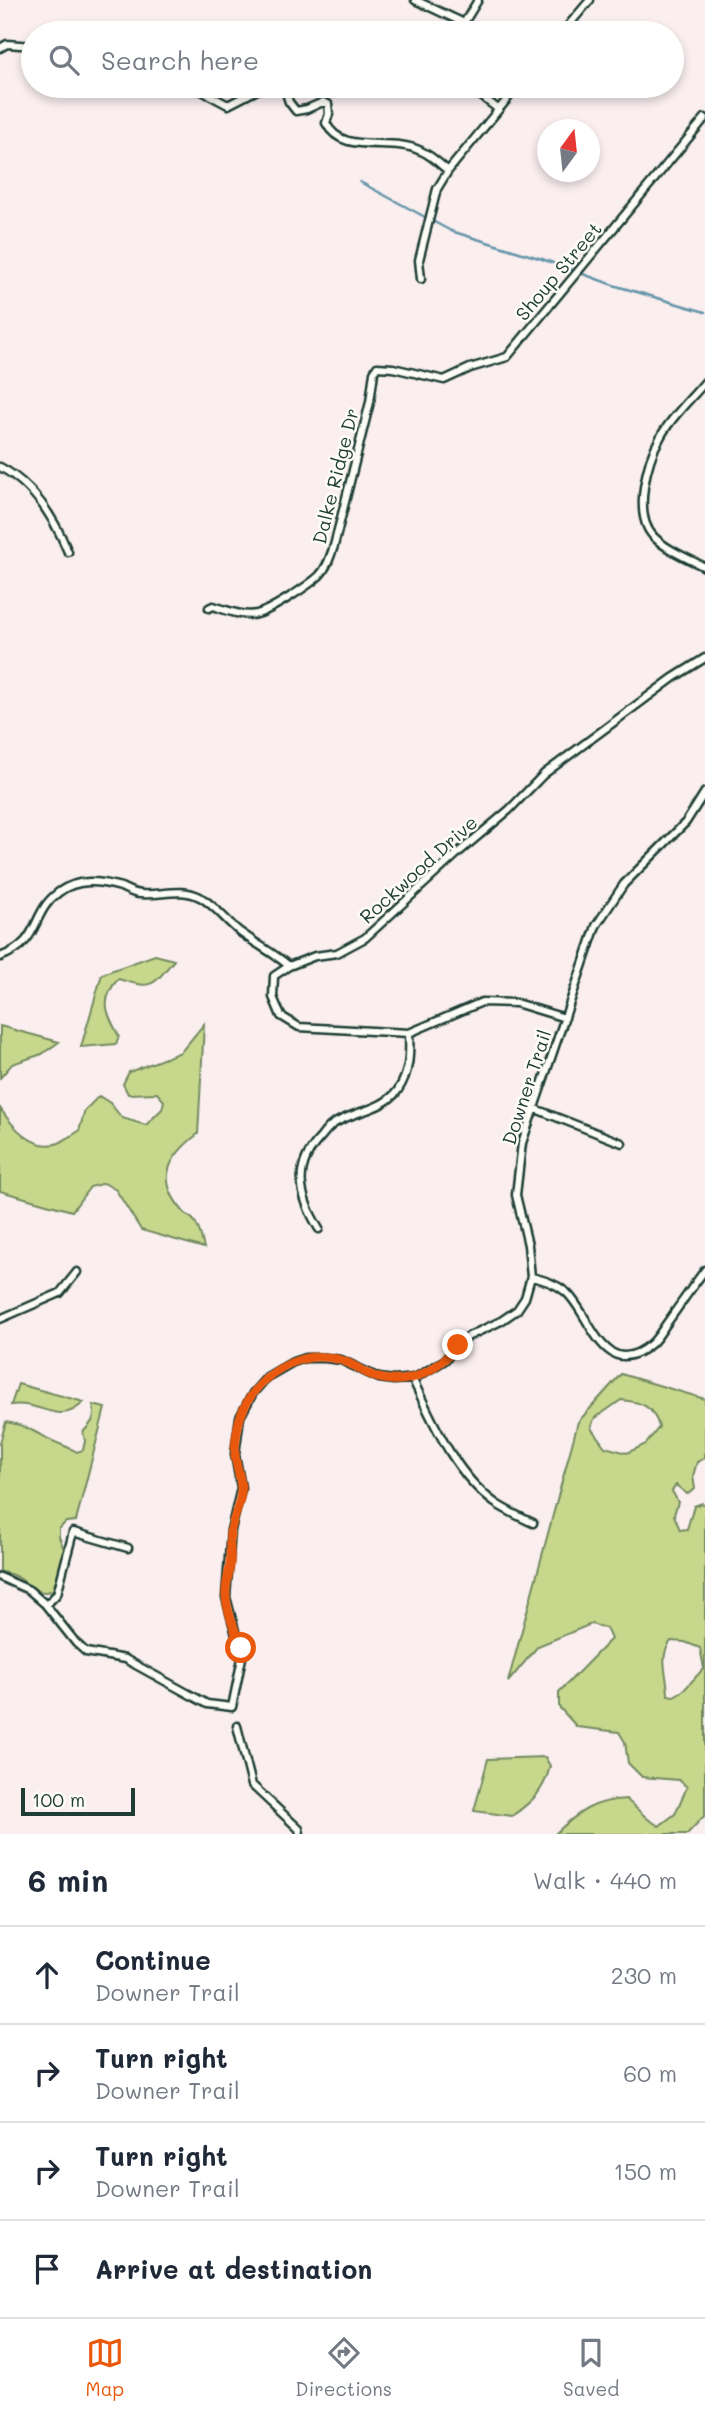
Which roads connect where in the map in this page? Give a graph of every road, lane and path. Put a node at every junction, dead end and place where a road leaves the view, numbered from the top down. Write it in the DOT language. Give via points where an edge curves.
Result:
graph roads {
  1 [pos="415,0"];
  2 [pos="478,0"];
  3 [pos="590,0"];
  4 [pos="460,21"];
  5 [pos="465,21"];
  6 [pos="572,21"];
  7 [pos="21,45"];
  8 [pos="0,48"];
  9 [pos="215,98"];
  10 [pos="242,98"];
  11 [pos="288,98"];
  12 [pos="484,98"];
  13 [pos="508,98"];
  14 [pos="498,109"];
  15 [pos="705,118"];
  16 [pos="448,171"];
  17 [pos="421,279"];
  18 [pos="400,370"];
  19 [pos="705,382"];
  20 [pos="0,467"];
  21 [pos="68,552"];
  22 [pos="705,567"];
  23 [pos="209,608"];
  24 [pos="705,658"];
  25 [pos="705,792"];
  26 [pos="0,957"];
  27 [pos="289,965"];
  28 [pos="565,1018"];
  29 [pos="410,1033"];
  30 [pos="533,1108"];
  31 [pos="622,1143"];
  32 [pos="319,1229"];
  33 [pos="705,1270"];
  34 [pos="77,1272"];
  35 [pos="531,1277"];
  36 [pos="696,1283"];
  37 [pos="705,1289"];
  38 [pos="0,1319"];
  39 [pos="412,1378"];
  40 [pos="533,1524"];
  41 [pos="128,1548"];
  42 [pos="0,1577"];
  43 [pos="46,1605"];
  44 [pos="237,1726"];
  45 [pos="300,1834"];
  1 -- 4 [label="street"];
  2 -- 5 [label="street"];
  3 -- 6 [label="street"];
  7 -- 8 [label="street"];
  9 -- 10 [label="street" via="228,105"];
  11 -- 16 [label="street" via="296,111 328,104 326,123 340,139 421,150"];
  12 -- 14 [label="street"];
  13 -- 14 [label="street"];
  14 -- 16 [label="street"];
  15 -- 18 [label="street, Shoup Street" via="507,357 444,380"];
  16 -- 17 [label="street" via="437,189 425,233 419,260"];
  18 -- 23 [label="street, Dalke Ridge Dr" via="377,367 374,372 334,546 320,575 257,614"];
  19 -- 22 [label="street" via="662,433 651,455 642,507 655,538"];
  20 -- 21 [label="street" via="43,504"];
  24 -- 27 [label="street, Rockwood Drive" via="544,774 365,938 337,953"];
  25 -- 28 [label="street, Downer Trail" via="686,822 624,884 596,926"];
  26 -- 27 [label="street" via="15,952 29,939 44,906 60,891 76,883 98,881 139,894 178,891 196,895"];
  27 -- 29 [label="street" via="274,976 272,997 281,1016 299,1027"];
  28 -- 29 [label="street" via="516,1003 482,1002"];
  28 -- 30 [label="street, Downer Trail"];
  29 -- 32 [label="street" via="410,1064 397,1091 377,1106 332,1125 308,1151 300,1183"];
  30 -- 31 [label="street"];
  30 -- 35 [label="street, Downer Trail" via="522,1143 516,1195"];
  33 -- 36 [label="street"];
  34 -- 38 [label="street" via="60,1293"];
  35 -- 36 [label="street" via="551,1282 567,1293 602,1347 627,1355 653,1343"];
  35 -- 39 [label="street, Downer Trail" via="517,1310 469,1336 432,1370"];
  36 -- 37 [label="street"];
  39 -- 40 [label="street" via="435,1427 473,1482 496,1504"];
  39 -- 43 [label="street, Downer Trail" via="379,1378 341,1360 305,1358 267,1377 253,1393 240,1417 237,1437 241,1488 226,1580 242,1658 232,1707 207,1704 125,1659 86,1652"];
  41 -- 43 [label="street" via="73,1532 57,1594"];
  42 -- 43 [label="street" via="29,1590"];
  44 -- 45 [label="street" via="252,1785"];
}
